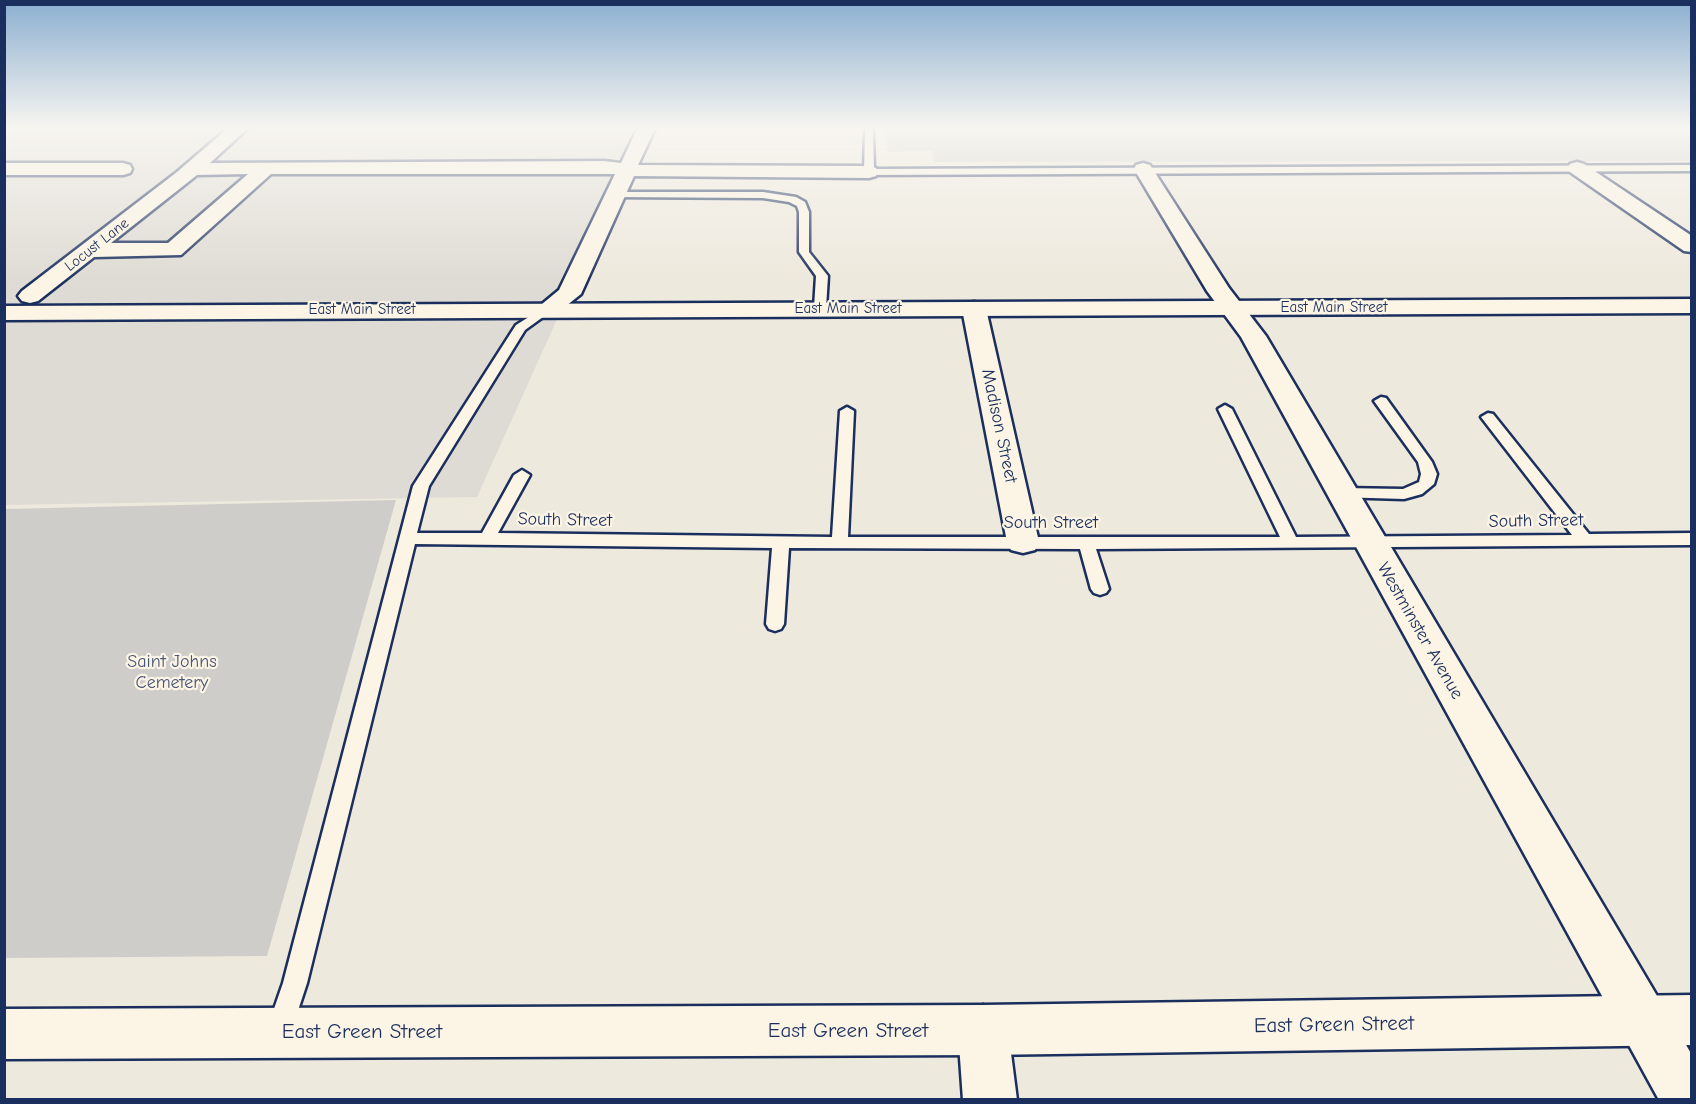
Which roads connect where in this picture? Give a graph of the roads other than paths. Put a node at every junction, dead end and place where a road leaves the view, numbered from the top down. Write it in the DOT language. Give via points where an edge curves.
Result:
graph roads {
  1 [pos="178,181"];
  2 [pos="253,181"];
  3 [pos="621,181"];
  4 [pos="1150,181"];
  5 [pos="1595,181"];
  6 [pos="614,195"];
  7 [pos="1692,246"];
  8 [pos="92,250"];
  9 [pos="30,296"];
  10 [pos="1692,306"];
  11 [pos="820,308"];
  12 [pos="549,309"];
  13 [pos="974,309"];
  14 [pos="1233,309"];
  15 [pos="4,313"];
  16 [pos="1382,401"];
  17 [pos="1225,409"];
  18 [pos="847,411"];
  19 [pos="1488,417"];
  20 [pos="522,475"];
  21 [pos="1342,494"];
  22 [pos="410,538"];
  23 [pos="488,538"];
  24 [pos="1585,540"];
  25 [pos="1692,540"];
  26 [pos="1023,542"];
  27 [pos="1086,542"];
  28 [pos="781,543"];
  29 [pos="840,543"];
  30 [pos="1291,543"];
  31 [pos="1370,543"];
  32 [pos="1100,589"];
  33 [pos="775,624"];
  34 [pos="1692,1020"];
  35 [pos="1642,1021"];
  36 [pos="982,1030"];
  37 [pos="279,1032"];
  38 [pos="4,1034"];
  39 [pos="990,1100"];
  40 [pos="1688,1100"];
  1 -- 8 [label="street, Locust Lane"];
  2 -- 8 [label="street" via="173,250"];
  3 -- 6 [label="street"];
  4 -- 14 [label="street, Westminster Avenue"];
  5 -- 7 [label="street"];
  6 -- 11 [label="lane" via="763,195 792,199 801,204 804,212 804,252 822,276"];
  6 -- 12 [label="street" via="569,294"];
  8 -- 9 [label="street, Locust Lane"];
  10 -- 14 [label="street, East Main Street"];
  11 -- 12 [label="street, East Main Street"];
  11 -- 13 [label="street, East Main Street"];
  12 -- 15 [label="street, East Main Street"];
  12 -- 22 [label="lane" via="520,328 421,486"];
  13 -- 14 [label="street, East Main Street"];
  13 -- 26 [label="street, Madison Street"];
  14 -- 21 [label="street, Westminster Avenue" via="1253,336"];
  16 -- 21 [label="lane" via="1425,462 1426,484 1404,494"];
  17 -- 30 [label="lane"];
  18 -- 29 [label="lane"];
  19 -- 24 [label="lane"];
  20 -- 23 [label="lane"];
  21 -- 31 [label="street, Westminster Avenue"];
  22 -- 23 [label="lane, South Street"];
  22 -- 37 [label="lane"];
  23 -- 28 [label="lane, South Street"];
  24 -- 25 [label="lane, South Street"];
  24 -- 31 [label="lane, South Street"];
  26 -- 27 [label="lane, South Street"];
  26 -- 29 [label="lane, South Street"];
  27 -- 30 [label="lane, South Street"];
  27 -- 32 [label="lane"];
  28 -- 29 [label="lane, South Street"];
  28 -- 33 [label="lane"];
  30 -- 31 [label="lane, South Street"];
  31 -- 35 [label="street, Westminster Avenue"];
  34 -- 35 [label="street, East Green Street"];
  35 -- 36 [label="street, East Green Street"];
  35 -- 40 [label="street, Westminster Avenue"];
  36 -- 37 [label="street, East Green Street"];
  36 -- 39 [label="street"];
  37 -- 38 [label="street, East Green Street"];
}
